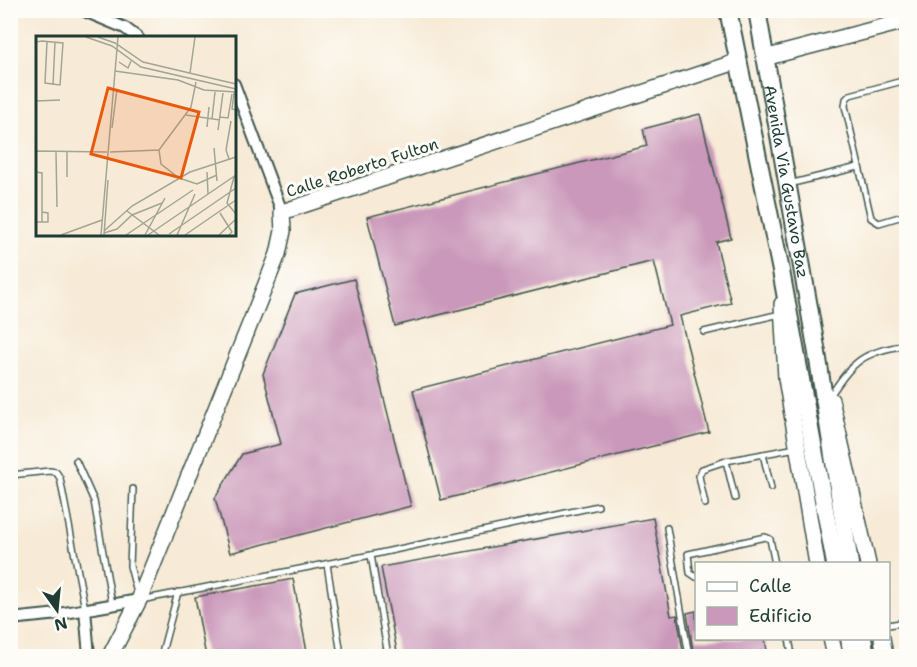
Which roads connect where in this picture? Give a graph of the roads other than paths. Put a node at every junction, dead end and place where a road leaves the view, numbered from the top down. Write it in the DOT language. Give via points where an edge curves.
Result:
graph roads {
  1 [pos="82,10"];
  2 [pos="728,10"];
  3 [pos="757,10"];
  4 [pos="906,21"];
  5 [pos="135,36"];
  6 [pos="764,58"];
  7 [pos="739,62"];
  8 [pos="906,80"];
  9 [pos="236,89"];
  10 [pos="858,166"];
  11 [pos="787,184"];
  12 [pos="282,212"];
  13 [pos="906,215"];
  14 [pos="781,271"];
  15 [pos="782,313"];
  16 [pos="704,332"];
  17 [pos="906,345"];
  18 [pos="817,352"];
  19 [pos="830,396"];
  20 [pos="796,448"];
  21 [pos="763,453"];
  22 [pos="76,461"];
  23 [pos="726,461"];
  24 [pos="10,475"];
  25 [pos="771,488"];
  26 [pos="133,489"];
  27 [pos="735,498"];
  28 [pos="705,504"];
  29 [pos="598,506"];
  30 [pos="667,528"];
  31 [pos="371,555"];
  32 [pos="775,562"];
  33 [pos="818,562"];
  34 [pos="835,562"];
  35 [pos="850,562"];
  36 [pos="868,562"];
  37 [pos="327,564"];
  38 [pos="695,576"];
  39 [pos="178,592"];
  40 [pos="139,600"];
  41 [pos="112,605"];
  42 [pos="85,609"];
  43 [pos="10,619"];
  44 [pos="906,622"];
  45 [pos="890,625"];
  46 [pos="789,640"];
  47 [pos="831,640"];
  48 [pos="849,640"];
  49 [pos="862,640"];
  50 [pos="882,640"];
  51 [pos="340,648"];
  52 [pos="90,657"];
  53 [pos="110,657"];
  54 [pos="161,657"];
  55 [pos="388,657"];
  56 [pos="689,657"];
  57 [pos="792,657"];
  58 [pos="835,657"];
  59 [pos="852,657"];
  60 [pos="866,657"];
  61 [pos="885,657"];
  1 -- 5 [label="street"];
  2 -- 7 [label="main road, Avenida Via Gustavo Baz"];
  3 -- 6 [label="main road, Avenida Via Gustavo Baz"];
  4 -- 6 [label="main road"];
  6 -- 11 [label="main road, Avenida Via Gustavo Baz"];
  7 -- 12 [label="main road, Calle Roberto Fulton"];
  7 -- 14 [label="main road, Avenida Via Gustavo Baz"];
  8 -- 10 [label="lane" via="846,99"];
  9 -- 12 [label="street"];
  10 -- 11 [label="lane"];
  10 -- 13 [label="lane" via="874,222"];
  11 -- 18 [label="main road, Avenida Via Gustavo Baz"];
  12 -- 40 [label="main road, Calle Roberto Fulton" via="284,231 278,254"];
  14 -- 15 [label="main road, Avenida Via Gustavo Baz"];
  14 -- 34 [label="main road, Avenida Via Gustavo Baz"];
  15 -- 16 [label="lane"];
  15 -- 20 [label="main road, Avenida Via Gustavo Baz"];
  17 -- 19 [label="lane" via="863,356 849,368"];
  18 -- 19 [label="main road, Avenida Via Gustavo Baz"];
  18 -- 35 [label="main road, Avenida Via Gustavo Baz"];
  19 -- 36 [label="main road, Avenida Via Gustavo Baz"];
  20 -- 21 [label="lane"];
  20 -- 33 [label="main road, Avenida Via Gustavo Baz"];
  21 -- 23 [label="lane"];
  21 -- 25 [label="lane"];
  22 -- 41 [label="lane" via="94,501"];
  23 -- 27 [label="lane"];
  23 -- 28 [label="lane" via="699,472"];
  24 -- 42 [label="lane" via="50,471 60,478"];
  26 -- 40 [label="lane" via="130,566"];
  29 -- 31 [label="lane"];
  30 -- 56 [label="lane"];
  31 -- 37 [label="lane"];
  31 -- 55 [label="lane"];
  32 -- 38 [label="lane" via="770,539 765,537 688,554 690,573"];
  37 -- 39 [label="lane"];
  37 -- 51 [label="lane"];
  39 -- 40 [label="lane"];
  39 -- 54 [label="lane"];
  40 -- 41 [label="street"];
  40 -- 53 [label="main road, Calle Roberto Fulton"];
  41 -- 42 [label="street"];
  42 -- 43 [label="street"];
  42 -- 52 [label="street"];
  44 -- 45 [label="lane"];
  46 -- 57 [label="lane"];
  47 -- 58 [label="main road"];
  48 -- 59 [label="main road"];
  49 -- 60 [label="main road"];
  50 -- 61 [label="main road"];
}
